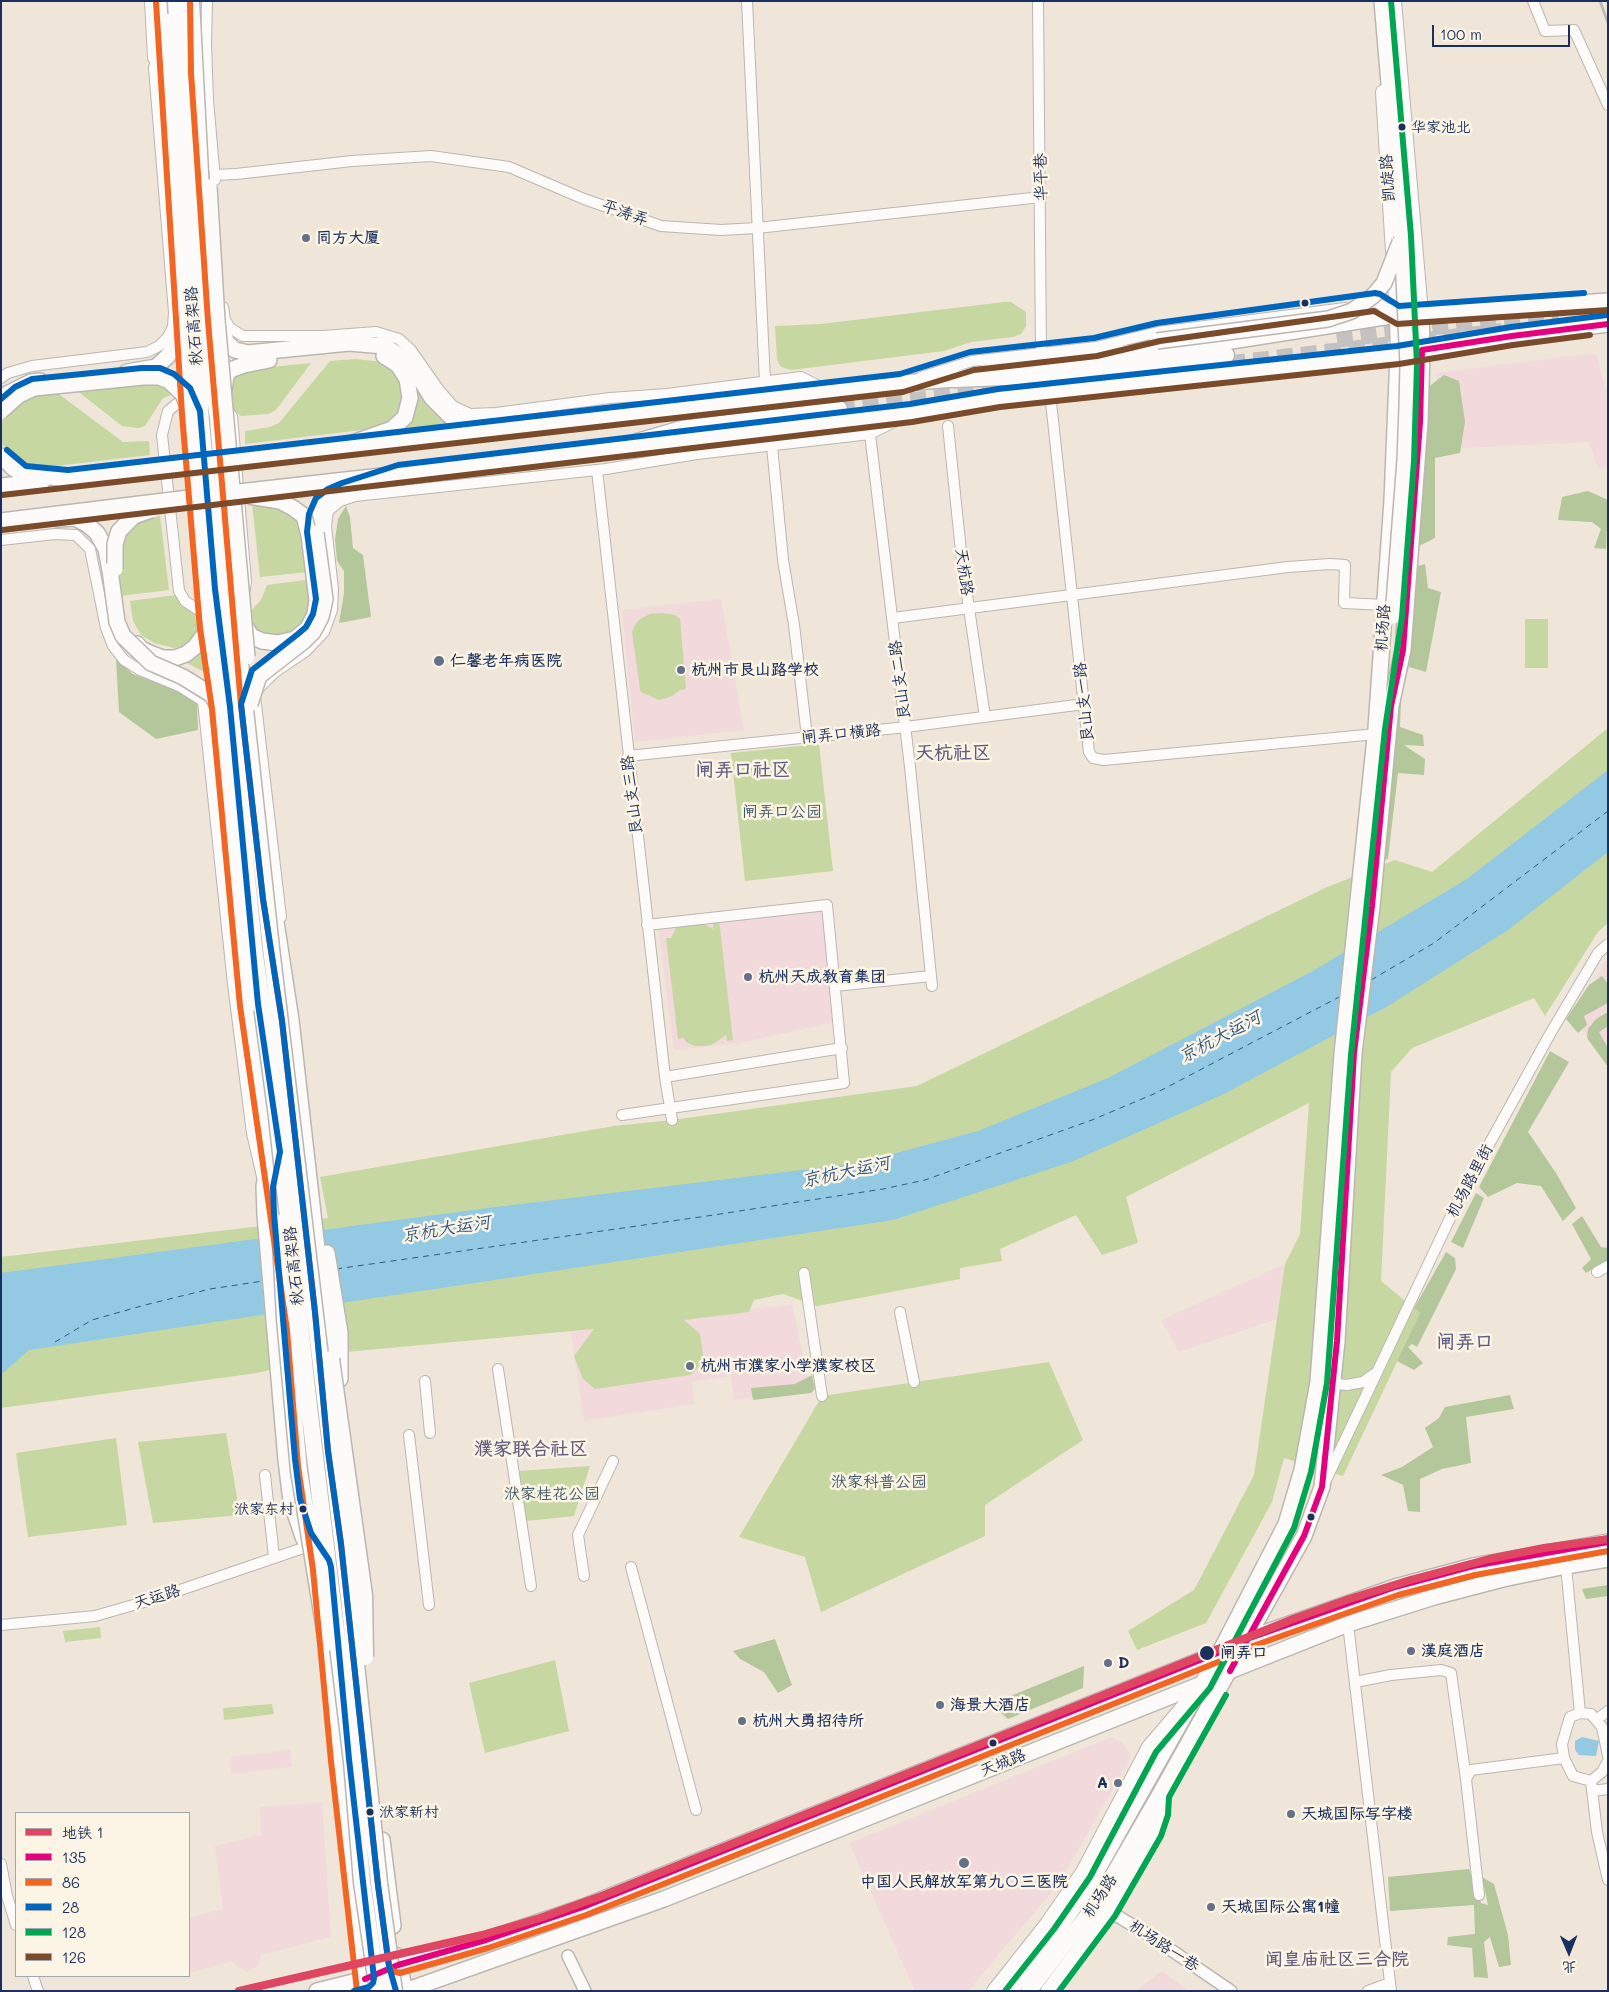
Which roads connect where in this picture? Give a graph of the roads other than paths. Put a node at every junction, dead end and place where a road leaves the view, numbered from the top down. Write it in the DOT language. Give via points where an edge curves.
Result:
graph roads {
  1 [pos="150,1"];
  2 [pos="164,1"];
  3 [pos="176,1"];
  4 [pos="191,1"];
  5 [pos="199,1"];
  6 [pos="207,1"];
  7 [pos="747,1"];
  8 [pos="1038,1"];
  9 [pos="1377,1"];
  10 [pos="1382,1"];
  11 [pos="1394,1"];
  12 [pos="1533,1"];
  13 [pos="166,21"];
  14 [pos="154,68"];
  15 [pos="1608,106"];
  16 [pos="215,175"];
  17 [pos="1041,197"];
  18 [pos="757,228"];
  19 [pos="1402,236"];
  20 [pos="1608,301"];
  21 [pos="1421,313"];
  22 [pos="220,314"];
  23 [pos="186,315"];
  24 [pos="1397,315"];
  25 [pos="1608,324"];
  26 [pos="1422,350"];
  27 [pos="1041,353"];
  28 [pos="1103,355"];
  29 [pos="1226,355"];
  30 [pos="1398,355"];
  31 [pos="1,378"];
  32 [pos="955,379"];
  33 [pos="765,382"];
  34 [pos="902,383"];
  35 [pos="829,391"];
  36 [pos="224,392"];
  37 [pos="1050,393"];
  38 [pos="1,397"];
  39 [pos="194,403"];
  40 [pos="839,409"];
  41 [pos="1,410"];
  42 [pos="911,413"];
  43 [pos="948,426"];
  44 [pos="506,428"];
  45 [pos="870,434"];
  46 [pos="772,446"];
  47 [pos="339,448"];
  48 [pos="613,449"];
  49 [pos="1,456"];
  50 [pos="597,470"];
  51 [pos="399,474"];
  52 [pos="68,479"];
  53 [pos="1,486"];
  54 [pos="230,493"];
  55 [pos="182,500"];
  56 [pos="1,522"];
  57 [pos="1,540"];
  58 [pos="1072,595"];
  59 [pos="969,608"];
  60 [pos="1389,610"];
  61 [pos="216,611"];
  62 [pos="893,618"];
  63 [pos="244,624"];
  64 [pos="210,628"];
  65 [pos="252,698"];
  66 [pos="203,701"];
  67 [pos="1084,704"];
  68 [pos="1391,706"];
  69 [pos="222,715"];
  70 [pos="985,717"];
  71 [pos="906,727"];
  72 [pos="1376,731"];
  73 [pos="807,737"];
  74 [pos="628,756"];
  75 [pos="1365,906"];
  76 [pos="647,925"];
  77 [pos="1608,944"];
  78 [pos="835,986"];
  79 [pos="249,1005"];
  80 [pos="242,1043"];
  81 [pos="842,1048"];
  82 [pos="665,1077"];
  83 [pos="670,1109"];
  84 [pos="622,1115"];
  85 [pos="672,1120"];
  86 [pos="268,1192"];
  87 [pos="312,1198"];
  88 [pos="280,1213"];
  89 [pos="1608,1266"];
  90 [pos="804,1272"];
  91 [pos="1597,1272"];
  92 [pos="324,1311"];
  93 [pos="900,1312"];
  94 [pos="334,1353"];
  95 [pos="498,1369"];
  96 [pos="1376,1372"];
  97 [pos="425,1381"];
  98 [pos="914,1382"];
  99 [pos="1325,1383"];
  100 [pos="822,1396"];
  101 [pos="430,1433"];
  102 [pos="409,1435"];
  103 [pos="613,1461"];
  104 [pos="265,1475"];
  105 [pos="1322,1487"];
  106 [pos="1608,1542"];
  107 [pos="309,1546"];
  108 [pos="274,1557"];
  109 [pos="1608,1560"];
  110 [pos="321,1564"];
  111 [pos="1566,1566"];
  112 [pos="631,1567"];
  113 [pos="584,1576"];
  114 [pos="531,1586"];
  115 [pos="429,1605"];
  116 [pos="1348,1624"];
  117 [pos="1,1626"];
  118 [pos="1247,1639"];
  119 [pos="1220,1652"];
  120 [pos="1230,1671"];
  121 [pos="1355,1682"];
  122 [pos="1202,1684"];
  123 [pos="1608,1711"];
  124 [pos="1580,1713"];
  125 [pos="1596,1720"];
  126 [pos="1607,1745"];
  127 [pos="1608,1756"];
  128 [pos="1564,1758"];
  129 [pos="359,1760"];
  130 [pos="1608,1761"];
  131 [pos="1466,1779"];
  132 [pos="1591,1786"];
  133 [pos="1608,1789"];
  134 [pos="696,1810"];
  135 [pos="1603,1832"];
  136 [pos="1,1864"];
  137 [pos="1608,1880"];
  138 [pos="1479,1895"];
  139 [pos="1103,1907"];
  140 [pos="15,1922"];
  141 [pos="568,1956"];
  142 [pos="398,1965"];
  143 [pos="33,1977"];
  144 [pos="366,1985"];
  145 [pos="1390,1987"];
  146 [pos="411,1990"];
  147 [pos="38,1991"];
  148 [pos="317,1991"];
  149 [pos="378,1991"];
  150 [pos="394,1991"];
  151 [pos="585,1991"];
  152 [pos="994,1991"];
  153 [pos="1010,1991"];
  154 [pos="1029,1991"];
  155 [pos="1048,1991"];
  156 [pos="1231,1991"];
  157 [pos="1368,1991"];
  1 -- 14 [label="street"];
  2 -- 13 [label="main road"];
  3 -- 129 [label="highway, 秋石高架路, bridge" via="201,422 254,947 278,1117 309,1407"];
  4 -- 129 [label="highway, 秋石高架路, bridge" via="210,363"];
  5 -- 22 [label="main road, bridge" via="200,72"];
  6 -- 16 [label="street" via="208,100"];
  7 -- 18 [label="street"];
  8 -- 17 [label="street, 华平巷"];
  9 -- 24 [label="main road, 凯旋路"];
  10 -- 19 [label="main road"];
  11 -- 21 [label="main road, 凯旋路"];
  12 -- 15 [label="street" via="1545,31 1574,30"];
  13 -- 14 [label="street"];
  13 -- 23 [label="main road, bridge"];
  14 -- 23 [label="street"];
  16 -- 18 [label="street, 平涛弄" via="431,156 509,166 584,199 661,226 720,230"];
  16 -- 22 [label="street"];
  17 -- 18 [label="street, 平涛弄"];
  17 -- 27 [label="street, 华平巷"];
  18 -- 33 [label="street"];
  19 -- 28 [label="main road, bridge" via="1384,283 1373,296 1352,311 1328,319 1157,341"];
  19 -- 60 [label="main road, bridge" via="1407,407 1405,460"];
  20 -- 21 [label="main road"];
  21 -- 24 [label="main road"];
  21 -- 26 [label="main road, 机场路"];
  22 -- 23 [label="street"];
  22 -- 33 [label="street" via="230,328 243,336 376,332 399,339 453,406 470,414"];
  22 -- 36 [label="main road, bridge"];
  22 -- 44 [label="main road, bridge" via="228,344 235,350 248,353 349,343 384,346 410,362 432,398 456,422"];
  23 -- 31 [label="street" via="159,346 146,352 32,366"];
  23 -- 38 [label="main road" via="175,344 156,367 31,382"];
  23 -- 39 [label="main road, bridge"];
  24 -- 27 [label="street" via="1376,302 1158,332 1096,347"];
  24 -- 28 [label="main road" via="1193,347"];
  24 -- 30 [label="main road, 凯旋路"];
  25 -- 26 [label="main road"];
  26 -- 30 [label="main road"];
  26 -- 68 [label="main road, 机场路" via="1420,422 1403,650"];
  27 -- 34 [label="street" via="972,361"];
  28 -- 32 [label="main road" via="1000,369"];
  29 -- 32 [label="highway" via="1074,374"];
  30 -- 37 [label="main road"];
  30 -- 60 [label="main road, 机场路"];
  32 -- 34 [label="main road"];
  33 -- 35 [label="street" via="801,377"];
  34 -- 35 [label="main road"];
  35 -- 44 [label="main road"];
  36 -- 47 [label="main road, bridge" via="230,370 264,360 349,351 386,357 398,365 407,379 410,398 405,417 392,428"];
  36 -- 63 [label="main road, bridge"];
  37 -- 42 [label="main road"];
  37 -- 58 [label="street, 艮山支一路"];
  39 -- 41 [label="main road, bridge" via="170,381 143,377 34,388 18,394"];
  39 -- 61 [label="street" via="179,402 168,411 162,434 180,591 185,601 197,609"];
  39 -- 61 [label="street" via="220,401 232,416 246,582 239,606"];
  39 -- 64 [label="main road, bridge"];
  40 -- 48 [label="highway" via="682,429"];
  42 -- 45 [label="street"];
  42 -- 48 [label="main road"];
  43 -- 59 [label="street, 天杭路"];
  44 -- 47 [label="main road, bridge"];
  45 -- 46 [label="street"];
  45 -- 62 [label="street, 艮山支二路"];
  46 -- 50 [label="street"];
  46 -- 73 [label="street" via="783,560"];
  47 -- 52 [label="main road, bridge"];
  48 -- 51 [label="main road"];
  49 -- 52 [label="main road" via="23,474"];
  50 -- 65 [label="street" via="354,496 340,501 328,512 326,526 333,589 332,610 324,632 306,651 275,672"];
  50 -- 74 [label="street, 艮山支三路"];
  51 -- 54 [label="main road, bridge"];
  51 -- 65 [label="main road, bridge" via="345,490 323,504 316,516 325,599 321,617 304,642 259,676"];
  52 -- 53 [label="main road"];
  54 -- 55 [label="main road, bridge"];
  54 -- 63 [label="main road, bridge" via="280,501 304,516 317,600 308,628 295,639 278,643 262,641 251,636"];
  55 -- 56 [label="main road, bridge"];
  55 -- 64 [label="main road, bridge" via="134,516 119,531 114,556 122,622 141,649 163,658 186,654"];
  56 -- 69 [label="main road, bridge" via="75,518 88,525 106,549 117,622 123,636 151,663 212,695"];
  57 -- 66 [label="street" via="55,534 76,536 90,549 106,628 113,646 124,660 140,670 181,687"];
  58 -- 59 [label="street"];
  58 -- 60 [label="street" via="1288,567 1345,564 1344,603"];
  58 -- 67 [label="street, 艮山支一路"];
  59 -- 62 [label="street"];
  59 -- 70 [label="street, 天杭路"];
  60 -- 68 [label="main road"];
  60 -- 72 [label="main road, 机场路"];
  61 -- 65 [label="street" via="224,668"];
  61 -- 66 [label="street" via="220,667"];
  62 -- 71 [label="street, 艮山支二路"];
  63 -- 65 [label="main road, bridge"];
  64 -- 69 [label="main road, bridge"];
  65 -- 66 [label="street"];
  65 -- 87 [label="main road" via="272,898 291,1020"];
  66 -- 80 [label="street" via="224,912"];
  67 -- 70 [label="street, 闸弄口横路"];
  67 -- 72 [label="street, 艮山支一路" via="1089,752 1093,758 1104,760"];
  68 -- 75 [label="main road, 机场路"];
  69 -- 79 [label="main road, bridge"];
  70 -- 71 [label="street, 闸弄口横路"];
  71 -- 73 [label="street, 闸弄口横路"];
  71 -- 78 [label="street, 艮山支二路" via="932,980"];
  72 -- 75 [label="main road, 机场路"];
  73 -- 74 [label="street, 闸弄口横路"];
  74 -- 76 [label="street, 艮山支三路"];
  75 -- 99 [label="main road, 机场路" via="1348,1054"];
  76 -- 78 [label="street" via="827,905"];
  76 -- 82 [label="street, 艮山支三路"];
  77 -- 96 [label="street, 机场路里街" via="1598,953 1564,1010 1461,1195"];
  78 -- 81 [label="street"];
  79 -- 80 [label="street"];
  79 -- 86 [label="main road" via="271,1153"];
  80 -- 86 [label="street" via="252,1133"];
  81 -- 82 [label="street"];
  81 -- 83 [label="street" via="844,1083"];
  82 -- 83 [label="street, 艮山支三路"];
  83 -- 84 [label="street"];
  83 -- 85 [label="street, 艮山支三路"];
  86 -- 88 [label="main road"];
  86 -- 107 [label="main road" via="291,1501"];
  87 -- 92 [label="main road"];
  87 -- 94 [label="main road" via="321,1217 338,1318"];
  88 -- 110 [label="main road, bridge"];
  88 -- 129 [label="highway, bridge" via="280,1253 299,1471 329,1667"];
  89 -- 91 [label="street"];
  90 -- 100 [label="street"];
  92 -- 94 [label="main road"];
  92 -- 129 [label="highway, bridge" via="364,1595"];
  93 -- 98 [label="street"];
  94 -- 142 [label="main road" via="337,1450"];
  95 -- 114 [label="street"];
  96 -- 99 [label="street" via="1363,1382 1347,1385"];
  96 -- 105 [label="street, 机场路里街"];
  97 -- 101 [label="street"];
  99 -- 105 [label="main road, 机场路"];
  99 -- 119 [label="main road, 机场路" via="1286,1524"];
  102 -- 115 [label="street"];
  103 -- 113 [label="street" via="578,1535"];
  104 -- 108 [label="street"];
  105 -- 118 [label="main road, 机场路" via="1304,1536"];
  106 -- 118 [label="main road, 天城路" via="1482,1564 1421,1580"];
  107 -- 108 [label="street, 天运路"];
  107 -- 110 [label="main road"];
  108 -- 117 [label="street, 天运路" via="95,1616"];
  109 -- 111 [label="main road, 天城路"];
  110 -- 144 [label="main road"];
  111 -- 116 [label="main road, 天城路" via="1502,1579"];
  111 -- 124 [label="street"];
  112 -- 134 [label="street"];
  116 -- 120 [label="main road, 天城路"];
  116 -- 121 [label="street"];
  118 -- 119 [label="main road, 天城路"];
  118 -- 120 [label="main road, 机场路"];
  119 -- 122 [label="main road, 机场路"];
  119 -- 142 [label="main road, 天城路" via="584,1907"];
  120 -- 122 [label="main road, 天城路"];
  120 -- 139 [label="main road, 机场路" via="1160,1794"];
  121 -- 131 [label="street" via="1441,1670 1451,1673"];
  121 -- 145 [label="street"];
  122 -- 146 [label="main road, 天城路" via="664,1899"];
  122 -- 152 [label="main road, 机场路" via="1149,1747 1083,1872"];
  122 -- 153 [label="main road, 机场路" via="1086,1890"];
  123 -- 125 [label="street"];
  124 -- 125 [label="street" via="1591,1714"];
  124 -- 128 [label="street" via="1570,1717 1562,1744"];
  125 -- 126 [label="street" via="1602,1727"];
  126 -- 127 [label="street"];
  128 -- 131 [label="street" via="1471,1770"];
  128 -- 132 [label="street" via="1573,1776"];
  129 -- 149 [label="highway, 秋石高架路, bridge" via="362,1882"];
  129 -- 150 [label="highway, 秋石高架路, bridge"];
  130 -- 132 [label="street"];
  131 -- 138 [label="street"];
  132 -- 133 [label="street"];
  132 -- 135 [label="street"];
  135 -- 137 [label="street"];
  136 -- 140 [label="street"];
  139 -- 154 [label="main road, 机场路"];
  139 -- 155 [label="main road, 机场路"];
  139 -- 156 [label="street, 机场路一巷" via="1155,1938"];
  141 -- 151 [label="street"];
  142 -- 144 [label="main road, 天城路"];
  142 -- 146 [label="main road"];
  143 -- 147 [label="street"];
  144 -- 148 [label="main road, 天城路"];
  145 -- 157 [label="street"];
}
